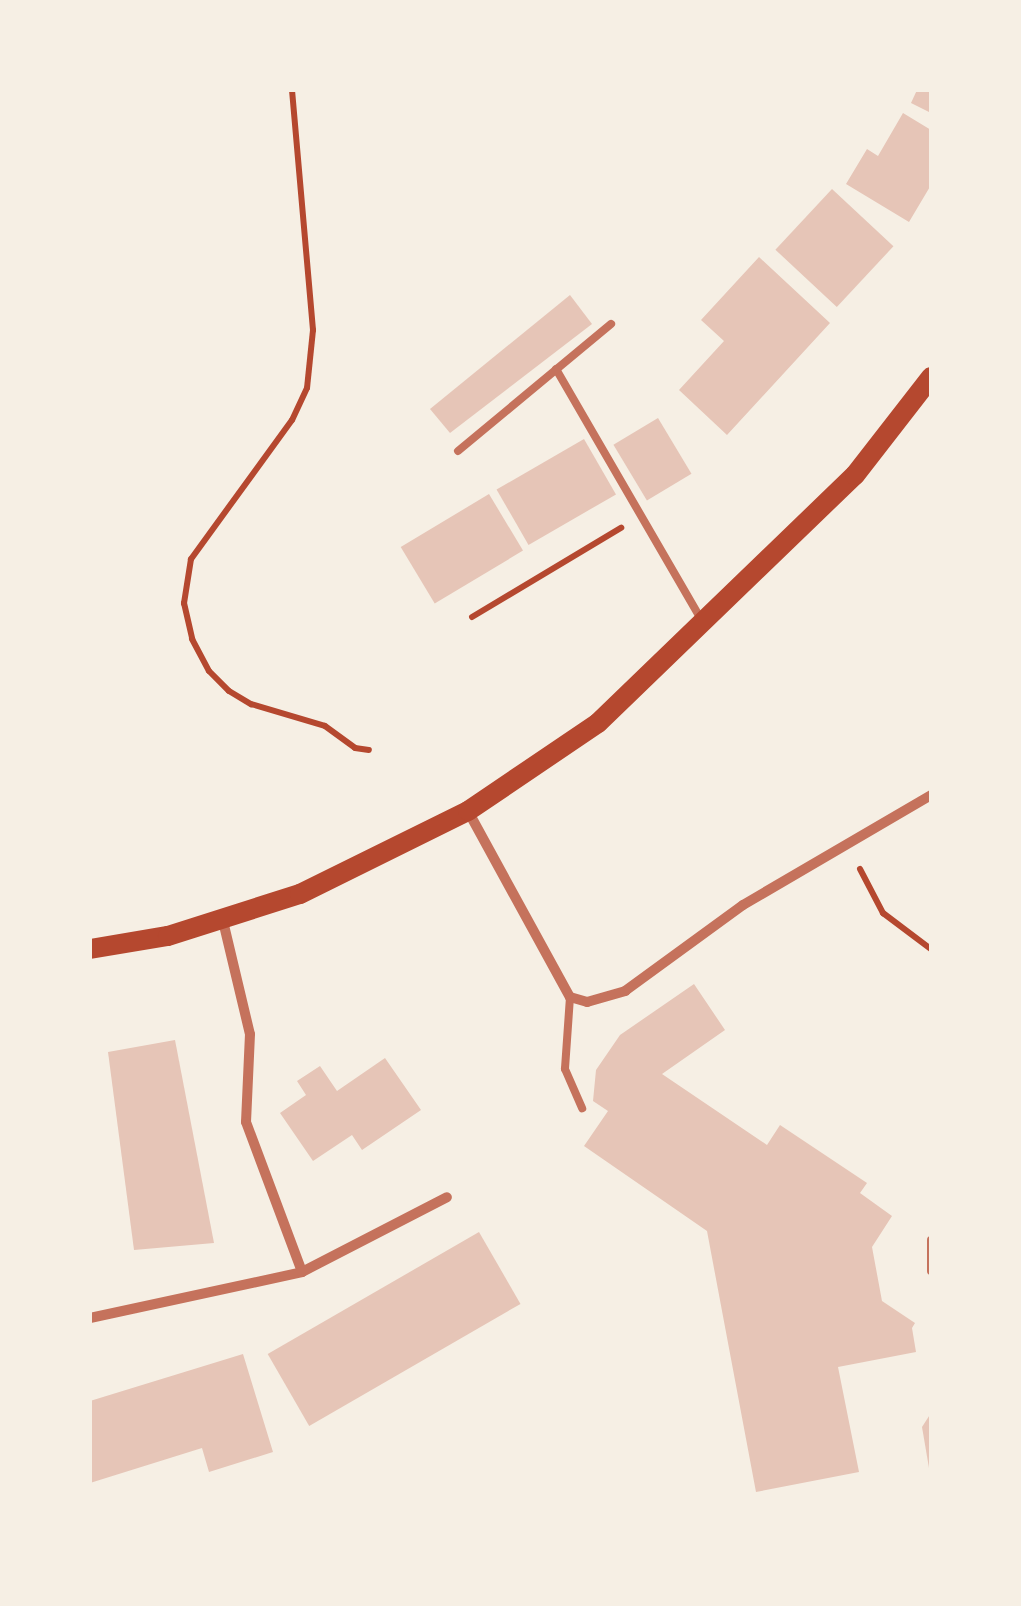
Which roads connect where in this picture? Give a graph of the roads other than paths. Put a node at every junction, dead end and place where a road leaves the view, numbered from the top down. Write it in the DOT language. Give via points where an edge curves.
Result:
graph roads {
  1 [pos="611,324"];
  2 [pos="556,369"];
  3 [pos="931,377"];
  4 [pos="458,451"];
  5 [pos="703,623"];
  6 [pos="931,795"];
  7 [pos="468,810"];
  8 [pos="223,921"];
  9 [pos="90,950"];
  10 [pos="570,997"];
  11 [pos="582,1108"];
  12 [pos="447,1196"];
  13 [pos="931,1240"];
  14 [pos="931,1271"];
  15 [pos="302,1272"];
  16 [pos="90,1318"];
  1 -- 2 [label="lane"];
  2 -- 4 [label="lane"];
  2 -- 5 [label="lane"];
  3 -- 5 [label="main road" via="855,475"];
  5 -- 7 [label="main road" via="598,723"];
  6 -- 10 [label="street" via="743,904 625,992 588,1002"];
  7 -- 8 [label="main road" via="300,894"];
  7 -- 10 [label="street"];
  8 -- 9 [label="main road"];
  8 -- 15 [label="street" via="250,1034 246,1122"];
  10 -- 11 [label="lane" via="565,1070"];
  12 -- 15 [label="street"];
  13 -- 14 [label="lane"];
  15 -- 16 [label="street"];
}
